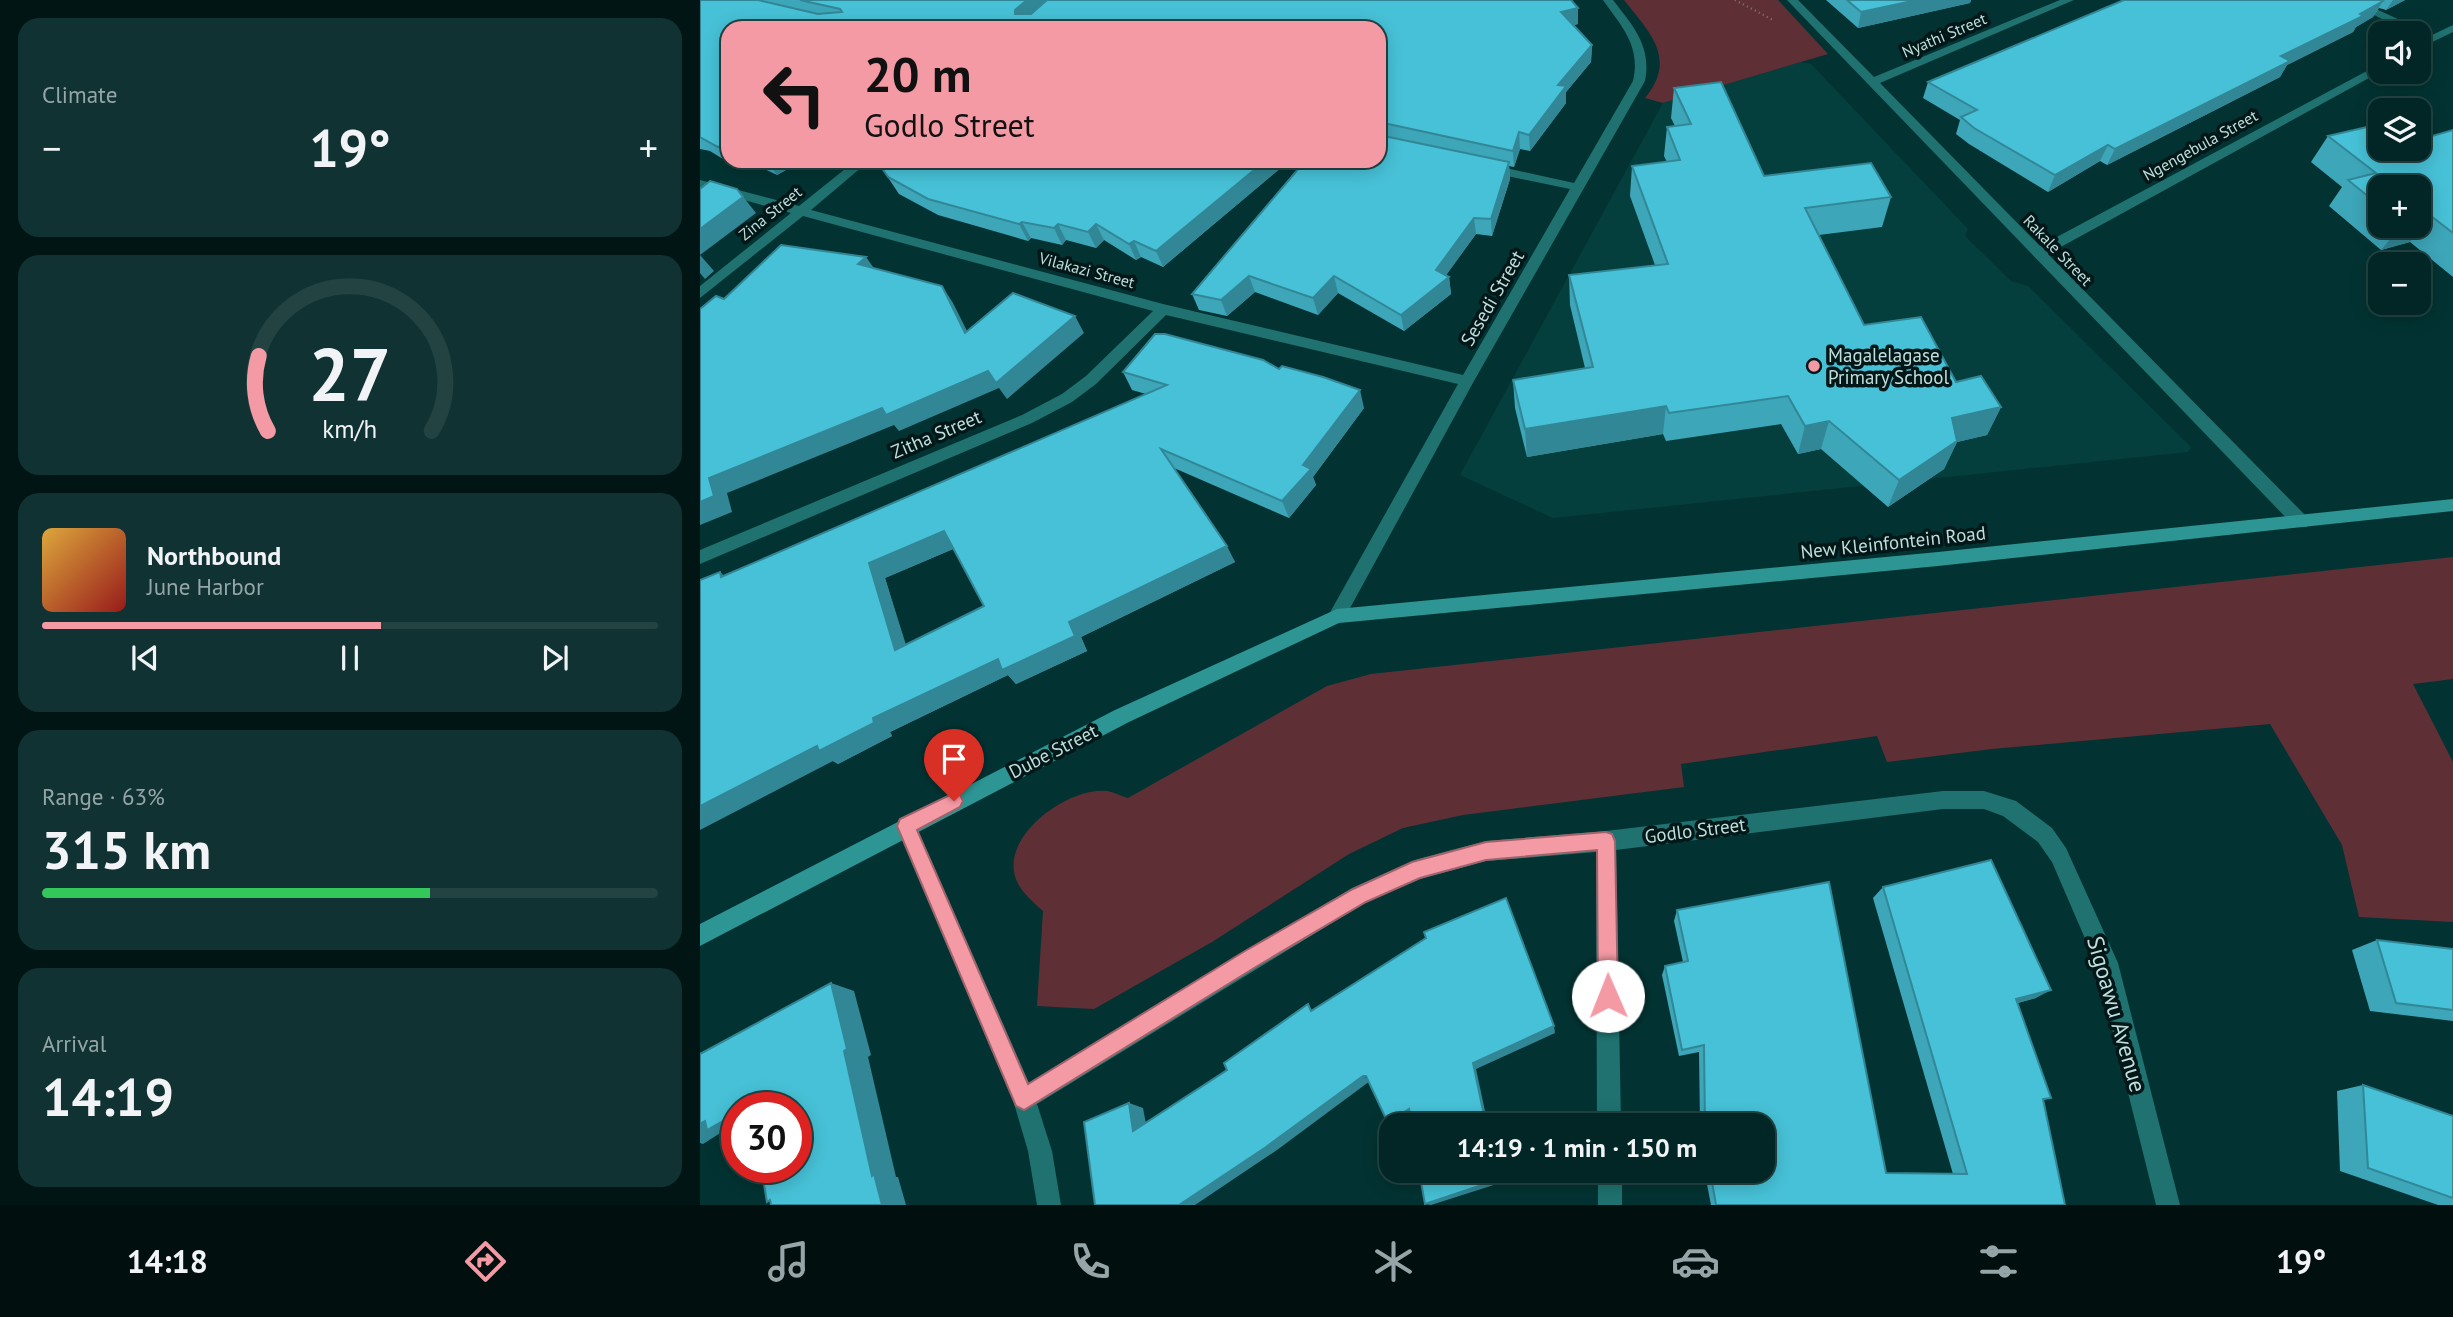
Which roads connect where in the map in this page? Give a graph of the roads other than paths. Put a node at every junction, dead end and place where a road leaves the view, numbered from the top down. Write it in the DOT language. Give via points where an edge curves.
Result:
graph roads {
  1 [pos="1608,0"];
  2 [pos="1792,0"];
  3 [pos="2069,0"];
  4 [pos="2348,0"];
  5 [pos="2049,3"];
  6 [pos="2453,28"];
  7 [pos="2432,38"];
  8 [pos="2368,74"];
  9 [pos="1871,83"];
  10 [pos="1471,164"];
  11 [pos="854,168"];
  12 [pos="700,184"];
  13 [pos="1577,187"];
  14 [pos="801,210"];
  15 [pos="2037,254"];
  16 [pos="700,293"];
  17 [pos="1163,309"];
  18 [pos="1467,381"];
  19 [pos="2453,505"];
  20 [pos="2301,522"];
  21 [pos="700,557"];
  22 [pos="1336,616"];
  23 [pos="2009,808"];
  24 [pos="906,826"];
  25 [pos="1606,841"];
  26 [pos="700,935"];
  27 [pos="1024,1099"];
  28 [pos="1609,1113"];
  29 [pos="1610,1183"];
  30 [pos="1049,1205"];
  31 [pos="1610,1205"];
  32 [pos="2168,1205"];
  1 -- 13 [label="street, Sesedi Street" via="1643,51 1644,66"];
  2 -- 9 [label="street, Rakale Street"];
  3 -- 5 [label="street, Nyathi Street"];
  4 -- 7 [label="street"];
  5 -- 9 [label="street, Nyathi Street"];
  6 -- 7 [label="street"];
  8 -- 15 [label="street, Ngengebula Street"];
  9 -- 15 [label="street, Rakale Street"];
  10 -- 13 [label="street"];
  11 -- 14 [label="street, Zina Street"];
  12 -- 14 [label="street, Vilakazi Street"];
  13 -- 18 [label="street, Sesedi Street"];
  14 -- 16 [label="street, Zina Street"];
  14 -- 17 [label="street, Vilakazi Street"];
  15 -- 20 [label="street, Rakale Street"];
  17 -- 18 [label="street, Vilakazi Street"];
  17 -- 21 [label="street, Zitha Street" via="1067,398"];
  18 -- 22 [label="street, Sesedi Street"];
  19 -- 20 [label="street, New Kleinfontein Road"];
  20 -- 22 [label="street, New Kleinfontein Road"];
  22 -- 24 [label="street, Dube Street" via="1122,716"];
  23 -- 25 [label="street, Godlo Street" via="1984,800 1942,800"];
  23 -- 32 [label="street, Sigoawu Avenue" via="2032,823 2059,855 2106,963"];
  24 -- 26 [label="street, Dube Street"];
  24 -- 27 [label="street"];
  25 -- 27 [label="street, Godlo Street" via="1486,851 1418,869 1359,895"];
  25 -- 28 [label="street"];
  27 -- 30 [label="street"];
  29 -- 31 [label="street"];
}
